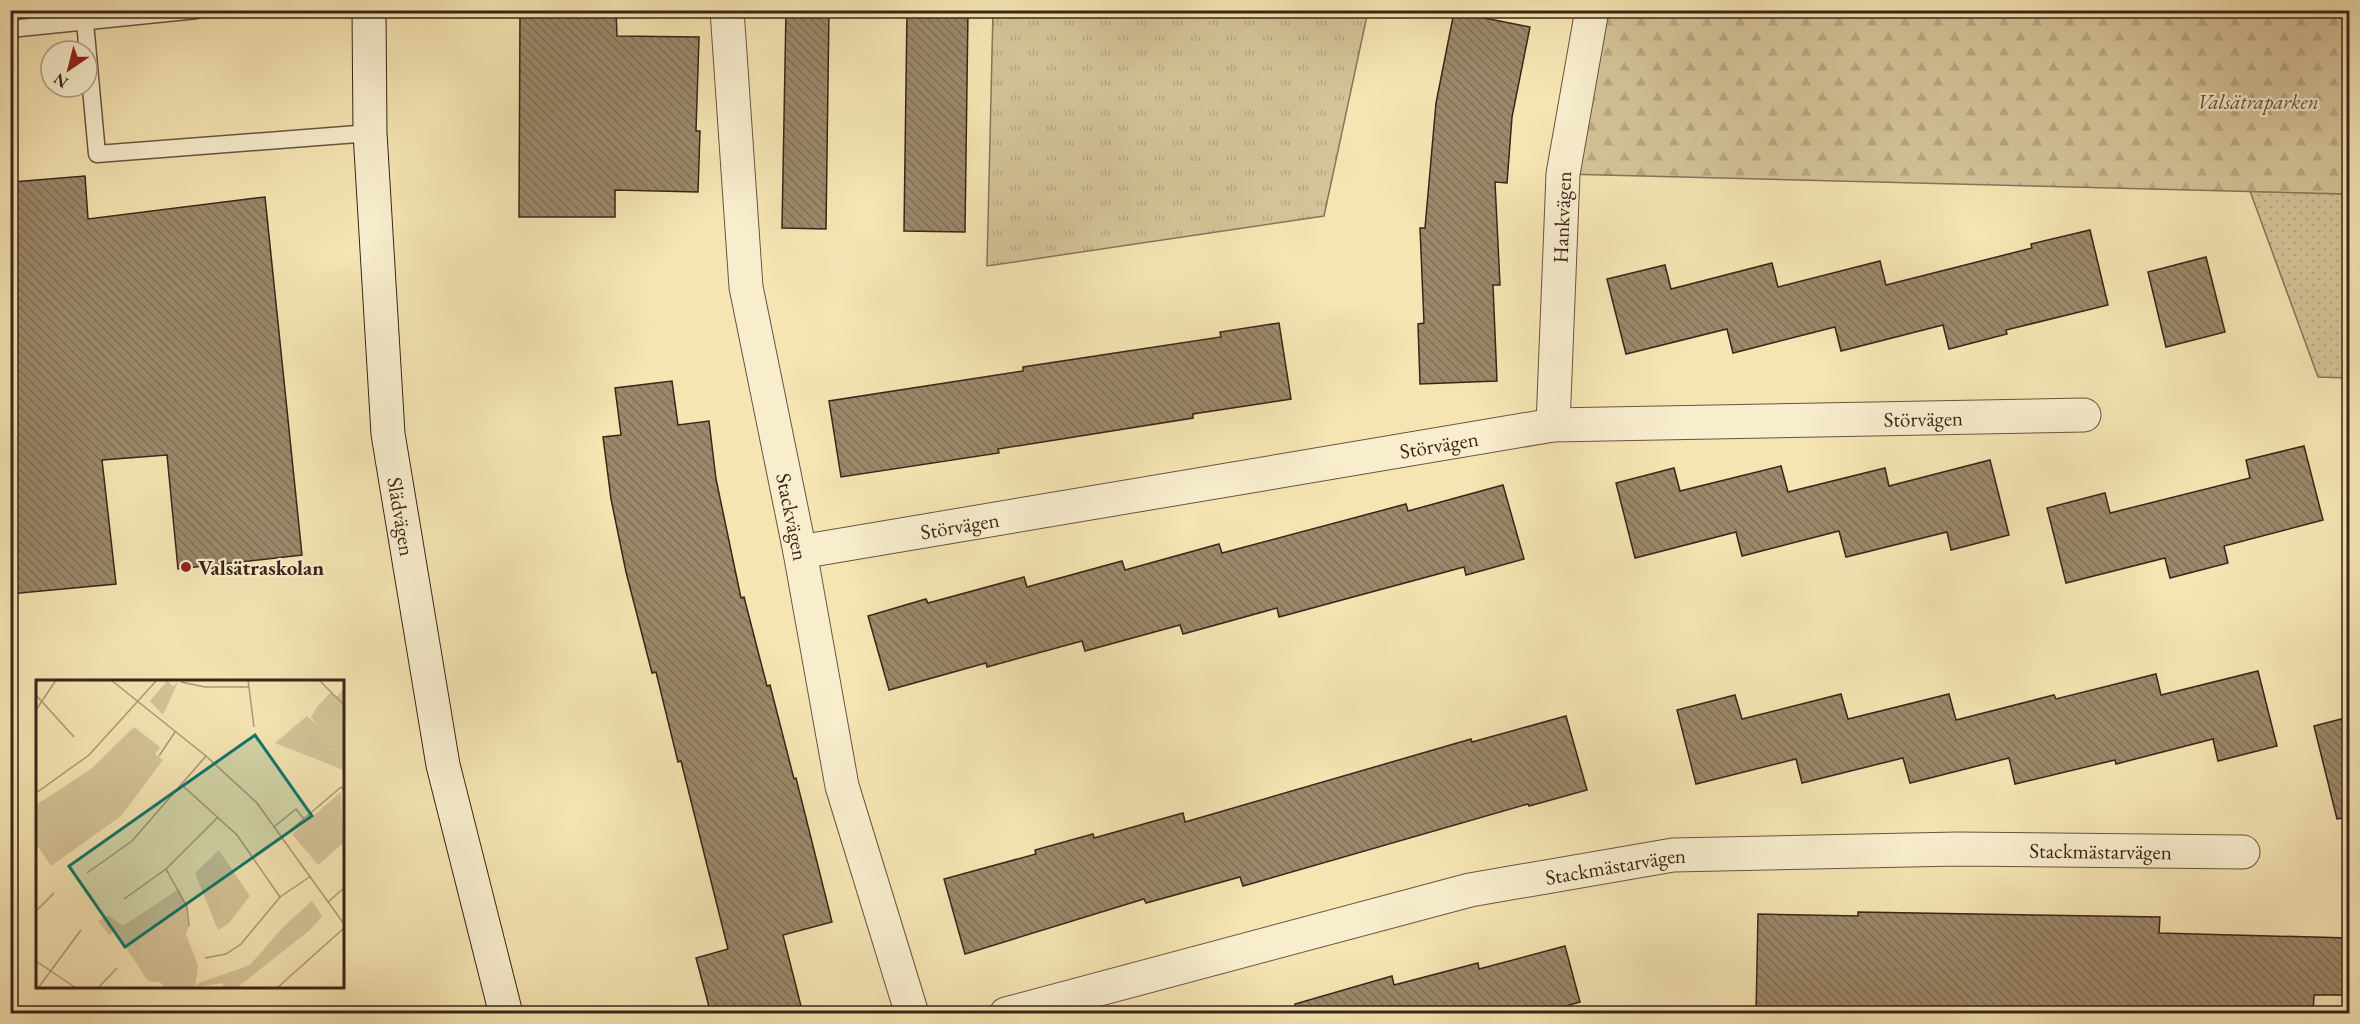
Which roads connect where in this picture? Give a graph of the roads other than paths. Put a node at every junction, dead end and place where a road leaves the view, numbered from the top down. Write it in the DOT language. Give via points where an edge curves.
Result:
graph roads {
  1 [pos="197,10"];
  2 [pos="369,10"];
  3 [pos="727,10"];
  4 [pos="1592,10"];
  5 [pos="85,22"];
  6 [pos="10,29"];
  7 [pos="370,133"];
  8 [pos="2084,415"];
  9 [pos="1553,425"];
  10 [pos="800,552"];
  11 [pos="2243,852"];
  12 [pos="506,1014"];
  13 [pos="912,1014"];
  14 [pos="1006,1014"];
  1 -- 5 [label="lane"];
  2 -- 7 [label="street, Slädvägen"];
  3 -- 10 [label="street, Stackvägen" via="746,287"];
  4 -- 9 [label="street, Hankvägen" via="1563,174"];
  5 -- 6 [label="lane"];
  5 -- 7 [label="lane" via="97,154"];
  7 -- 12 [label="street, Slädvägen" via="388,434 443,765"];
  8 -- 9 [label="street, Störvägen"];
  9 -- 10 [label="street, Störvägen"];
  10 -- 13 [label="street, Stackvägen" via="842,786"];
  11 -- 14 [label="street, Stackmästarvägen" via="1958,849 1673,855 1470,890"];
}
